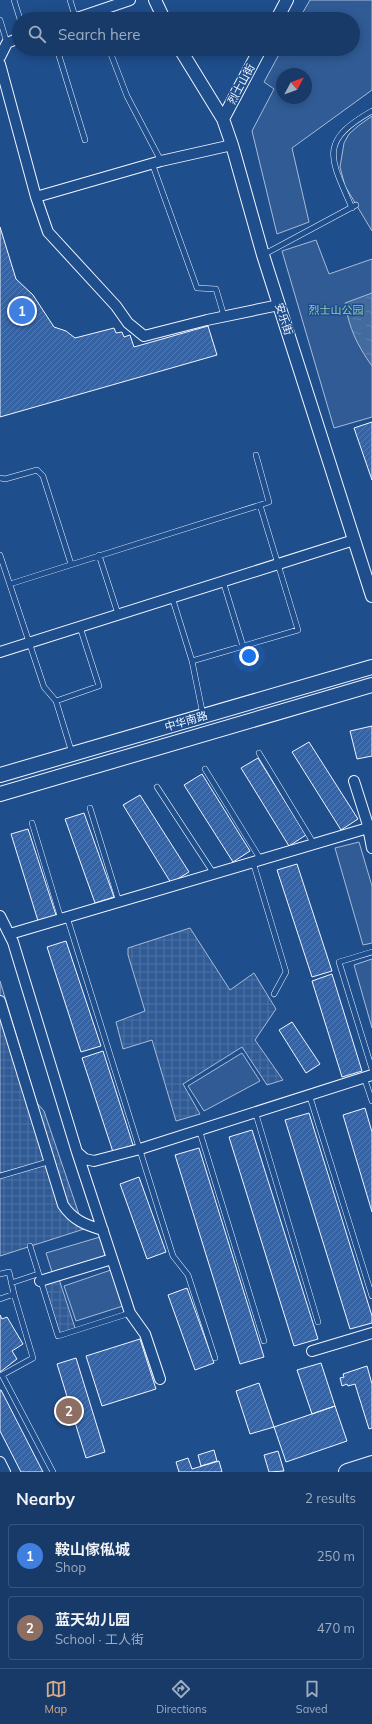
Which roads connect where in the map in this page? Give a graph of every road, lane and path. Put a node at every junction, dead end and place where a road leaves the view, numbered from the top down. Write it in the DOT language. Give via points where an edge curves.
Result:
graph roads {
  1 [pos="14,0"];
  2 [pos="70,0"];
  3 [pos="130,0"];
  4 [pos="155,0"];
  5 [pos="287,0"];
  6 [pos="18,12"];
  7 [pos="73,12"];
  8 [pos="104,12"];
  9 [pos="161,12"];
  10 [pos="281,12"];
  11 [pos="0,20"];
  12 [pos="12,41"];
  13 [pos="7,43"];
  14 [pos="60,56"];
  15 [pos="112,56"];
  16 [pos="184,56"];
  17 [pos="256,56"];
  18 [pos="0,57"];
  19 [pos="0,64"];
  20 [pos="372,111"];
  21 [pos="223,120"];
  22 [pos="85,140"];
  23 [pos="232,145"];
  24 [pos="156,162"];
  25 [pos="36,197"];
  26 [pos="262,255"];
  27 [pos="279,305"];
  28 [pos="224,316"];
  29 [pos="256,455"];
  30 [pos="0,478"];
  31 [pos="260,505"];
  32 [pos="354,540"];
  33 [pos="0,554"];
  34 [pos="99,555"];
  35 [pos="72,564"];
  36 [pos="277,564"];
  37 [pos="223,581"];
  38 [pos="10,584"];
  39 [pos="372,596"];
  40 [pos="172,598"];
  41 [pos="118,614"];
  42 [pos="80,627"];
  43 [pos="30,642"];
  44 [pos="243,646"];
  45 [pos="0,652"];
  46 [pos="192,661"];
  47 [pos="372,666"];
  48 [pos="372,685"];
  49 [pos="56,701"];
  50 [pos="204,716"];
  51 [pos="259,753"];
  52 [pos="72,754"];
  53 [pos="205,769"];
  54 [pos="0,775"];
  55 [pos="354,781"];
  56 [pos="157,787"];
  57 [pos="0,794"];
  58 [pos="90,808"];
  59 [pos="32,823"];
  60 [pos="368,828"];
  61 [pos="314,844"];
  62 [pos="372,848"];
  63 [pos="257,861"];
  64 [pos="214,874"];
  65 [pos="119,902"];
  66 [pos="0,916"];
  67 [pos="64,918"];
  68 [pos="10,934"];
  69 [pos="372,952"];
  70 [pos="274,994"];
  71 [pos="0,1001"];
  72 [pos="372,1070"];
  73 [pos="368,1076"];
  74 [pos="309,1094"];
  75 [pos="372,1101"];
  76 [pos="255,1111"];
  77 [pos="199,1129"];
  78 [pos="140,1149"];
  79 [pos="77,1152"];
  80 [pos="51,1161"];
  81 [pos="94,1161"];
  82 [pos="0,1176"];
  83 [pos="86,1180"];
  84 [pos="103,1230"];
  85 [pos="30,1246"];
  86 [pos="112,1259"];
  87 [pos="0,1274"];
  88 [pos="38,1278"];
  89 [pos="11,1283"];
  90 [pos="14,1294"];
  91 [pos="372,1296"];
  92 [pos="0,1299"];
  93 [pos="130,1313"];
  94 [pos="318,1322"];
  95 [pos="372,1333"];
  96 [pos="264,1341"];
  97 [pos="312,1351"];
  98 [pos="215,1358"];
  99 [pos="160,1379"];
  100 [pos="0,1462"];
  101 [pos="372,1464"];
  102 [pos="5,1472"];
  103 [pos="53,1472"];
  104 [pos="347,1472"];
  1 -- 6 [label="lane"];
  2 -- 7 [label="lane"];
  3 -- 8 [label="street"];
  4 -- 9 [label="street"];
  5 -- 10 [label="street"];
  11 -- 13 [label="lane"];
  12 -- 13 [label="street"];
  13 -- 18 [label="street"];
  14 -- 22 [label="lane"];
  15 -- 24 [label="lane"];
  16 -- 21 [label="street, 安乐街"];
  17 -- 21 [label="street, 烈士山街"];
  19 -- 25 [label="street"];
  20 -- 26 [label="lane" via="353,121 343,132 334,146 332,156 354,206"];
  21 -- 23 [label="street, 安乐街"];
  23 -- 24 [label="street"];
  23 -- 26 [label="street, 安乐街"];
  24 -- 25 [label="street"];
  24 -- 28 [label="lane" via="196,288 216,289"];
  25 -- 28 [label="street" via="48,232 116,306 128,323 144,336"];
  26 -- 27 [label="street, 安乐街"];
  27 -- 28 [label="street"];
  27 -- 32 [label="street, 安乐街"];
  29 -- 31 [label="lane" via="269,502"];
  30 -- 35 [label="lane" via="5,479 37,470 43,476"];
  31 -- 34 [label="lane"];
  31 -- 36 [label="lane"];
  32 -- 36 [label="street"];
  32 -- 39 [label="street, 安乐街"];
  33 -- 38 [label="lane"];
  34 -- 35 [label="lane"];
  34 -- 41 [label="lane"];
  35 -- 38 [label="lane"];
  36 -- 37 [label="street"];
  36 -- 44 [label="lane" via="298,630"];
  37 -- 40 [label="street"];
  37 -- 44 [label="lane"];
  38 -- 43 [label="lane"];
  40 -- 41 [label="street"];
  40 -- 46 [label="lane"];
  41 -- 42 [label="street"];
  42 -- 43 [label="street"];
  42 -- 49 [label="lane" via="99,686"];
  43 -- 45 [label="street"];
  43 -- 49 [label="lane" via="44,687"];
  44 -- 46 [label="lane"];
  46 -- 50 [label="lane"];
  47 -- 50 [label="main road, 中华南路"];
  48 -- 57 [label="main road, 中华南路"];
  49 -- 52 [label="lane"];
  50 -- 52 [label="main road, 中华南路"];
  51 -- 61 [label="lane"];
  52 -- 54 [label="main road, 中华南路"];
  53 -- 63 [label="lane"];
  55 -- 60 [label="street"];
  56 -- 64 [label="lane"];
  58 -- 65 [label="lane"];
  59 -- 67 [label="lane"];
  60 -- 61 [label="street"];
  60 -- 62 [label="street"];
  61 -- 63 [label="street"];
  63 -- 64 [label="street"];
  63 -- 70 [label="lane" via="286,972"];
  64 -- 65 [label="street"];
  65 -- 67 [label="street"];
  66 -- 68 [label="street"];
  67 -- 68 [label="street"];
  67 -- 78 [label="lane"];
  68 -- 79 [label="street"];
  69 -- 72 [label="lane" via="339,962"];
  71 -- 80 [label="street"];
  73 -- 74 [label="street"];
  73 -- 75 [label="lane"];
  74 -- 76 [label="street"];
  74 -- 91 [label="lane"];
  76 -- 77 [label="street"];
  76 -- 94 [label="lane"];
  77 -- 78 [label="street"];
  77 -- 96 [label="lane"];
  78 -- 81 [label="street"];
  78 -- 98 [label="lane" via="173,1256 188,1275"];
  79 -- 81 [label="street" via="85,1159"];
  79 -- 83 [label="street"];
  80 -- 82 [label="lane"];
  80 -- 84 [label="street" via="63,1205 70,1215 83,1224"];
  81 -- 83 [label="street"];
  83 -- 84 [label="street"];
  84 -- 86 [label="street"];
  85 -- 88 [label="lane"];
  86 -- 88 [label="street"];
  86 -- 93 [label="street"];
  87 -- 89 [label="lane" via="9,1272"];
  88 -- 89 [label="lane"];
  88 -- 93 [label="lane" via="58,1336"];
  89 -- 90 [label="lane"];
  90 -- 92 [label="lane"];
  90 -- 103 [label="lane" via="33,1358 2,1375"];
  93 -- 99 [label="street" via="145,1334"];
  95 -- 97 [label="street"];
  100 -- 102 [label="street"];
  101 -- 104 [label="main road"];
}
